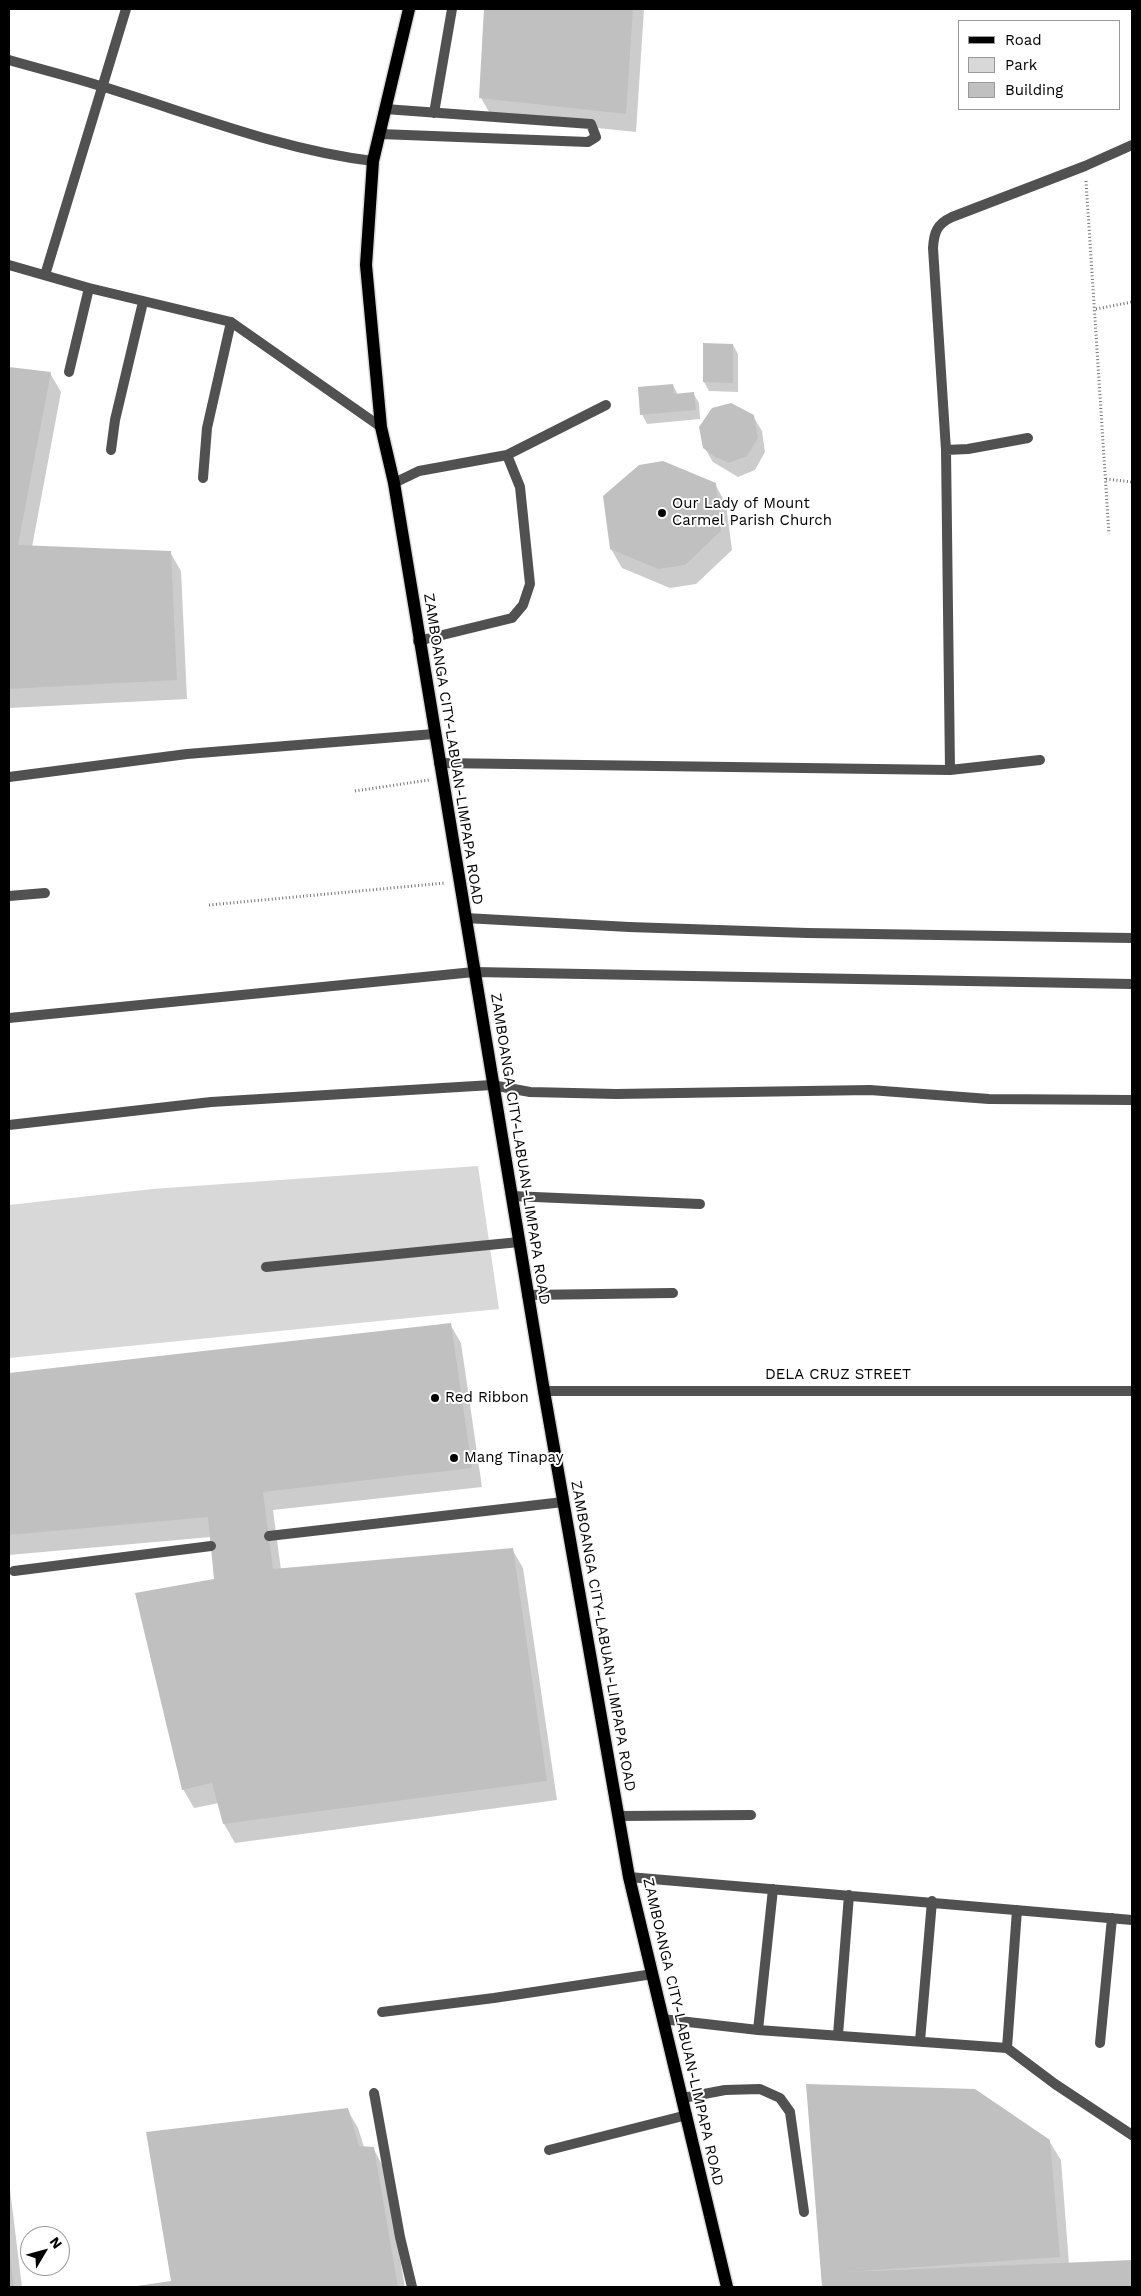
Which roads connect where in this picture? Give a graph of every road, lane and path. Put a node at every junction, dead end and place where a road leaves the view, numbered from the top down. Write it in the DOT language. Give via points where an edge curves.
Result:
graph roads {
  1 [pos="126,9"];
  2 [pos="409,9"];
  3 [pos="452,9"];
  4 [pos="9,60"];
  5 [pos="102,86"];
  6 [pos="386,109"];
  7 [pos="434,113"];
  8 [pos="380,134"];
  9 [pos="1132,145"];
  10 [pos="374,161"];
  11 [pos="1085,166"];
  12 [pos="9,265"];
  13 [pos="44,275"];
  14 [pos="89,288"];
  15 [pos="143,302"];
  16 [pos="1132,302"];
  17 [pos="1096,309"];
  18 [pos="231,322"];
  19 [pos="69,372"];
  20 [pos="606,405"];
  21 [pos="381,427"];
  22 [pos="1028,438"];
  23 [pos="111,450"];
  24 [pos="946,450"];
  25 [pos="507,455"];
  26 [pos="202,478"];
  27 [pos="1106,479"];
  28 [pos="1132,482"];
  29 [pos="394,483"];
  30 [pos="1109,534"];
  31 [pos="418,641"];
  32 [pos="434,734"];
  33 [pos="1040,760"];
  34 [pos="439,762"];
  35 [pos="950,770"];
  36 [pos="9,777"];
  37 [pos="442,778"];
  38 [pos="356,791"];
  39 [pos="459,882"];
  40 [pos="45,893"];
  41 [pos="9,896"];
  42 [pos="209,905"];
  43 [pos="464,918"];
  44 [pos="1132,938"];
  45 [pos="474,972"];
  46 [pos="1132,984"];
  47 [pos="9,1018"];
  48 [pos="492,1085"];
  49 [pos="1132,1100"];
  50 [pos="9,1125"];
  51 [pos="511,1196"];
  52 [pos="700,1204"];
  53 [pos="519,1242"];
  54 [pos="266,1267"];
  55 [pos="673,1293"];
  56 [pos="527,1295"];
  57 [pos="544,1391"];
  58 [pos="1132,1391"];
  59 [pos="563,1502"];
  60 [pos="269,1536"];
  61 [pos="211,1546"];
  62 [pos="14,1571"];
  63 [pos="751,1815"];
  64 [pos="619,1816"];
  65 [pos="630,1876"];
  66 [pos="773,1889"];
  67 [pos="849,1895"];
  68 [pos="932,1902"];
  69 [pos="1017,1910"];
  70 [pos="1112,1918"];
  71 [pos="1132,1920"];
  72 [pos="653,1974"];
  73 [pos="382,2012"];
  74 [pos="662,2019"];
  75 [pos="758,2030"];
  76 [pos="838,2035"];
  77 [pos="920,2041"];
  78 [pos="1100,2043"];
  79 [pos="1007,2048"];
  80 [pos="374,2093"];
  81 [pos="683,2098"];
  82 [pos="687,2115"];
  83 [pos="1132,2135"];
  84 [pos="549,2150"];
  85 [pos="804,2212"];
  86 [pos="412,2287"];
  87 [pos="727,2287"];
  1 -- 5 [label="street"];
  2 -- 6 [label="main road, ZAMBOANGA CITY-LABUAN-LIMPAPA ROAD"];
  3 -- 7 [label="street"];
  4 -- 5 [label="street"];
  5 -- 10 [label="street" via="296,146"];
  5 -- 13 [label="street"];
  6 -- 7 [label="street"];
  6 -- 8 [label="main road, ZAMBOANGA CITY-LABUAN-LIMPAPA ROAD"];
  7 -- 8 [label="street" via="591,124 596,137 588,142"];
  8 -- 10 [label="main road, ZAMBOANGA CITY-LABUAN-LIMPAPA ROAD"];
  9 -- 11 [label="street"];
  10 -- 21 [label="main road, ZAMBOANGA CITY-LABUAN-LIMPAPA ROAD" via="366,264"];
  11 -- 17 [label="path"];
  11 -- 24 [label="street" via="952,217 935,232 933,248"];
  12 -- 13 [label="street"];
  13 -- 14 [label="street"];
  14 -- 15 [label="street"];
  14 -- 19 [label="street"];
  15 -- 18 [label="street"];
  15 -- 23 [label="street"];
  16 -- 17 [label="path"];
  17 -- 27 [label="path"];
  18 -- 21 [label="street"];
  18 -- 26 [label="street" via="207,428"];
  20 -- 25 [label="street"];
  21 -- 29 [label="main road, ZAMBOANGA CITY-LABUAN-LIMPAPA ROAD"];
  22 -- 24 [label="street"];
  24 -- 35 [label="street"];
  25 -- 29 [label="street" via="419,471"];
  25 -- 31 [label="street" via="520,487 530,584 523,605 512,618"];
  27 -- 28 [label="path"];
  27 -- 30 [label="path"];
  29 -- 31 [label="main road, ZAMBOANGA CITY-LABUAN-LIMPAPA ROAD"];
  31 -- 32 [label="main road, ZAMBOANGA CITY-LABUAN-LIMPAPA ROAD"];
  32 -- 34 [label="main road, ZAMBOANGA CITY-LABUAN-LIMPAPA ROAD"];
  32 -- 36 [label="street" via="187,754"];
  33 -- 35 [label="street"];
  34 -- 35 [label="street"];
  34 -- 37 [label="main road, ZAMBOANGA CITY-LABUAN-LIMPAPA ROAD"];
  37 -- 38 [label="path"];
  37 -- 39 [label="main road, ZAMBOANGA CITY-LABUAN-LIMPAPA ROAD"];
  39 -- 42 [label="path"];
  39 -- 43 [label="main road, ZAMBOANGA CITY-LABUAN-LIMPAPA ROAD"];
  40 -- 41 [label="street"];
  43 -- 44 [label="street" via="629,927"];
  43 -- 45 [label="main road, ZAMBOANGA CITY-LABUAN-LIMPAPA ROAD"];
  45 -- 46 [label="street"];
  45 -- 47 [label="street"];
  45 -- 48 [label="main road, ZAMBOANGA CITY-LABUAN-LIMPAPA ROAD"];
  48 -- 49 [label="street" via="530,1092 616,1094 870,1090 989,1099"];
  48 -- 50 [label="street" via="211,1102"];
  48 -- 51 [label="main road, ZAMBOANGA CITY-LABUAN-LIMPAPA ROAD"];
  51 -- 52 [label="street"];
  51 -- 53 [label="main road, ZAMBOANGA CITY-LABUAN-LIMPAPA ROAD"];
  53 -- 54 [label="street"];
  53 -- 56 [label="main road, ZAMBOANGA CITY-LABUAN-LIMPAPA ROAD"];
  55 -- 56 [label="street"];
  56 -- 57 [label="main road, ZAMBOANGA CITY-LABUAN-LIMPAPA ROAD"];
  57 -- 58 [label="street, DELA CRUZ STREET"];
  57 -- 59 [label="main road, ZAMBOANGA CITY-LABUAN-LIMPAPA ROAD"];
  59 -- 60 [label="street"];
  59 -- 64 [label="main road, ZAMBOANGA CITY-LABUAN-LIMPAPA ROAD"];
  61 -- 62 [label="street"];
  63 -- 64 [label="street"];
  64 -- 65 [label="main road, ZAMBOANGA CITY-LABUAN-LIMPAPA ROAD"];
  65 -- 66 [label="street"];
  65 -- 72 [label="main road, ZAMBOANGA CITY-LABUAN-LIMPAPA ROAD"];
  66 -- 67 [label="street"];
  66 -- 75 [label="street"];
  67 -- 68 [label="street"];
  67 -- 76 [label="street"];
  68 -- 69 [label="street"];
  68 -- 77 [label="street"];
  69 -- 70 [label="street"];
  69 -- 79 [label="street"];
  70 -- 71 [label="street"];
  70 -- 78 [label="street"];
  72 -- 73 [label="street"];
  72 -- 74 [label="main road, ZAMBOANGA CITY-LABUAN-LIMPAPA ROAD"];
  74 -- 75 [label="street"];
  74 -- 81 [label="main road, ZAMBOANGA CITY-LABUAN-LIMPAPA ROAD"];
  75 -- 76 [label="street"];
  76 -- 77 [label="street"];
  77 -- 79 [label="street"];
  79 -- 83 [label="street"];
  80 -- 86 [label="street"];
  81 -- 82 [label="main road, ZAMBOANGA CITY-LABUAN-LIMPAPA ROAD"];
  81 -- 85 [label="street" via="725,2090 760,2089 780,2098 790,2112"];
  82 -- 84 [label="street"];
  82 -- 87 [label="main road, ZAMBOANGA CITY-LABUAN-LIMPAPA ROAD"];
}
